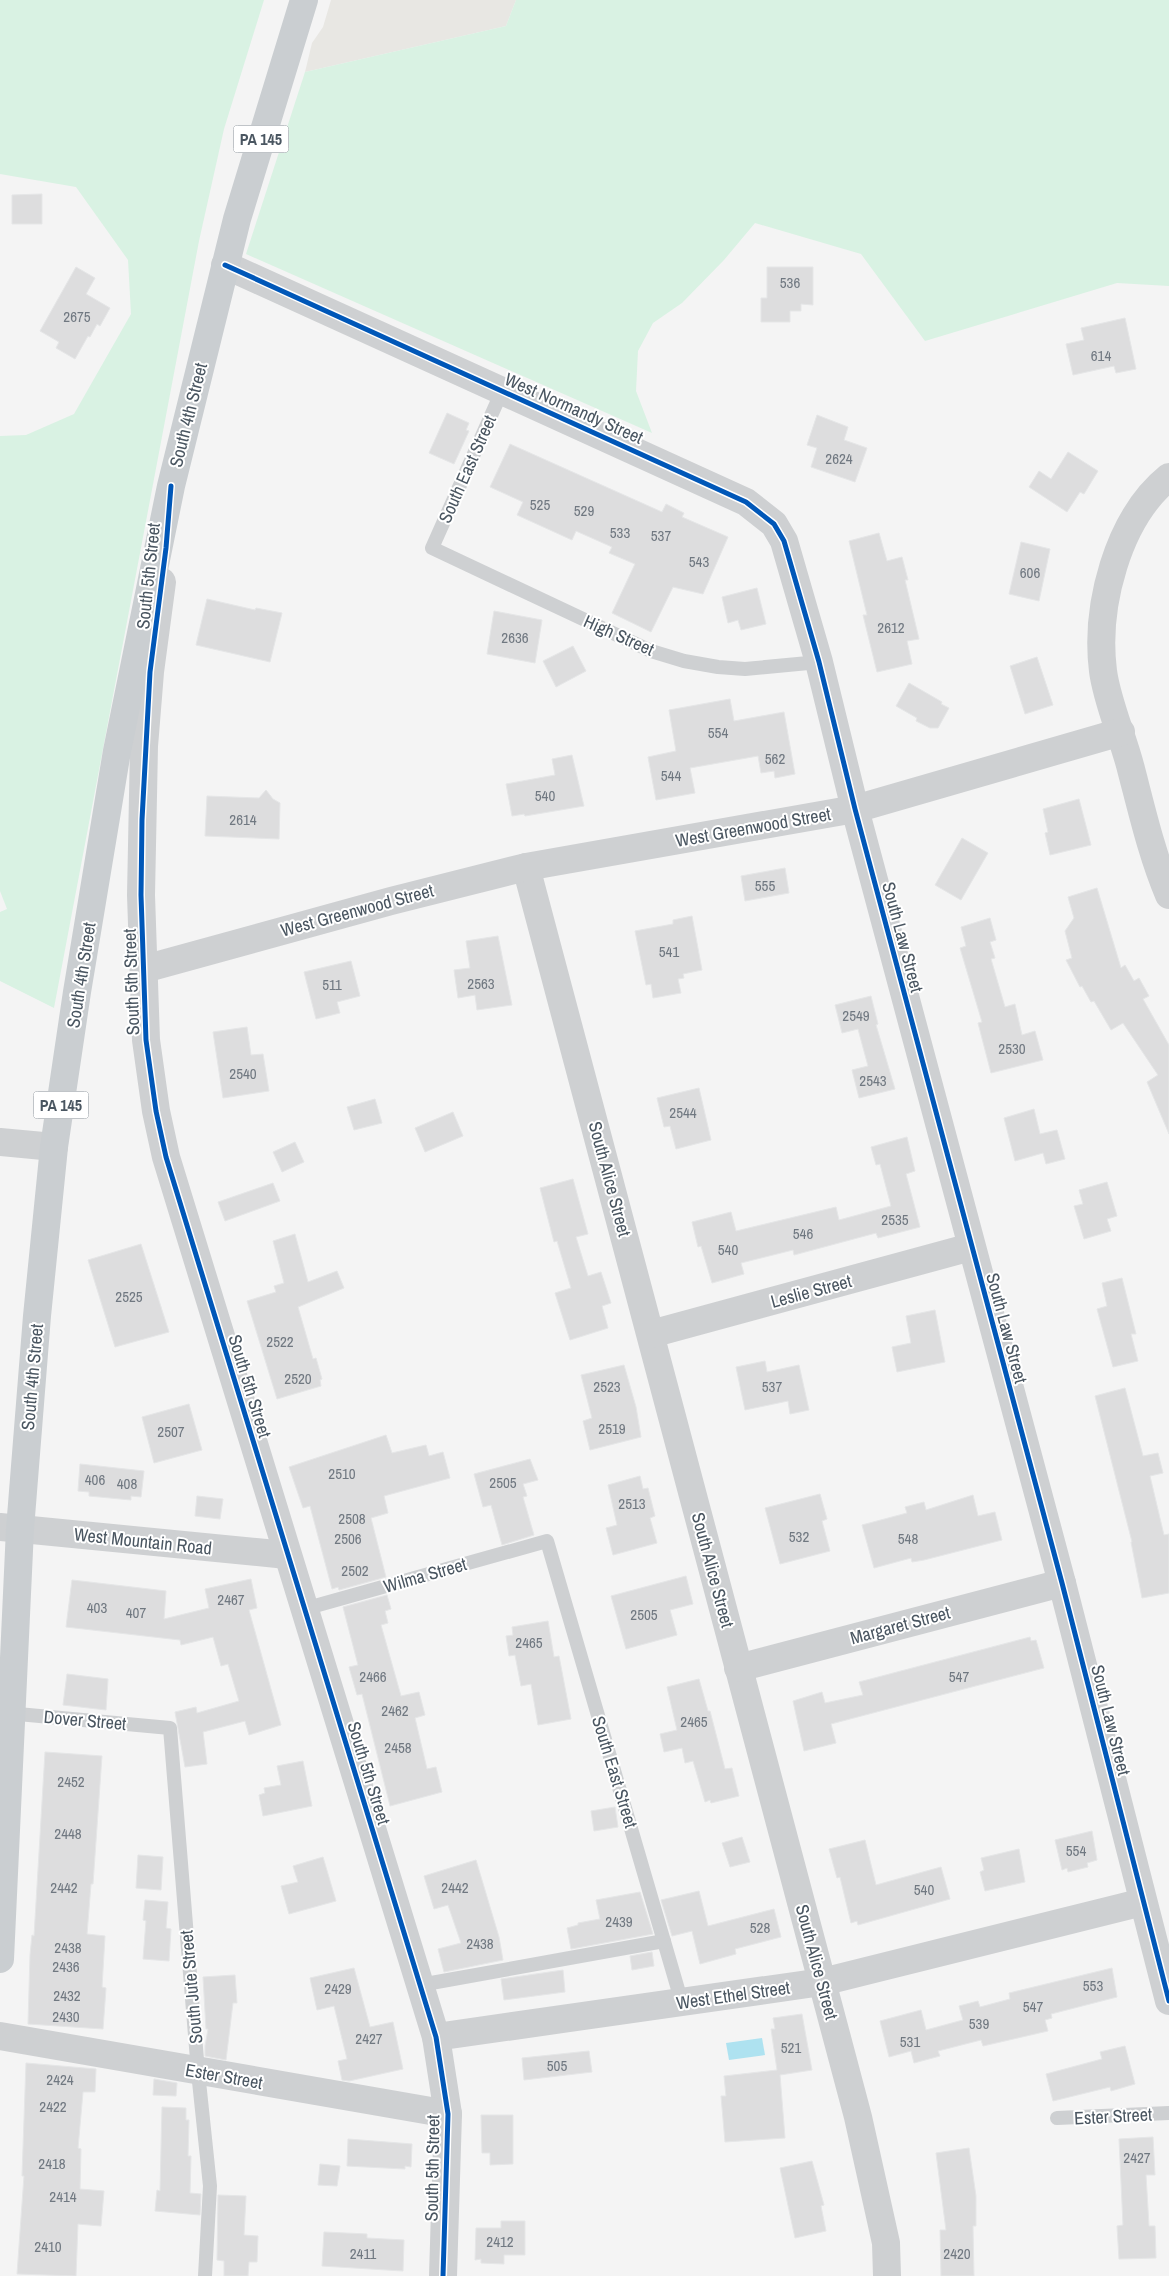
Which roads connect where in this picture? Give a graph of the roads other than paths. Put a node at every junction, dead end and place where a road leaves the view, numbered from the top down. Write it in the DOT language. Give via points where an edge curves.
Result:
graph roads {
  1 [pos="302,6"];
  2 [pos="225,265"];
  3 [pos="502,391"];
  4 [pos="1169,477"];
  5 [pos="171,486"];
  6 [pos="432,548"];
  7 [pos="819,662"];
  8 [pos="1121,732"];
  9 [pos="855,809"];
  10 [pos="526,867"];
  11 [pos="1169,895"];
  12 [pos="144,969"];
  13 [pos="0,1142"];
  14 [pos="54,1147"];
  15 [pos="971,1247"];
  16 [pos="651,1334"];
  17 [pos="10,1528"];
  18 [pos="547,1541"];
  19 [pos="287,1555"];
  20 [pos="1062,1583"];
  21 [pos="304,1609"];
  22 [pos="738,1668"];
  23 [pos="6,1713"];
  24 [pos="170,1728"];
  25 [pos="1143,1902"];
  26 [pos="664,1941"];
  27 [pos="0,1959"];
  28 [pos="822,1982"];
  29 [pos="420,1985"];
  30 [pos="1169,2002"];
  31 [pos="682,2003"];
  32 [pos="0,2036"];
  33 [pos="436,2037"];
  34 [pos="198,2072"];
  35 [pos="1169,2113"];
  36 [pos="448,2114"];
  37 [pos="1057,2118"];
  38 [pos="205,2276"];
  39 [pos="443,2276"];
  40 [pos="887,2276"];
  1 -- 2 [label="main road, South 4th Street / PA 145"];
  2 -- 3 [label="street, West Normandy Street"];
  2 -- 5 [label="main road, South 4th Street / PA 145"];
  3 -- 6 [label="lane, South East Street"];
  3 -- 7 [label="street, West Normandy Street" via="746,502 766,516 784,541"];
  4 -- 8 [label="street" via="1147,501 1127,532 1112,569 1103,607 1103,671"];
  5 -- 12 [label="street, South 5th Street" via="144,746"];
  5 -- 14 [label="main road, South 4th Street / PA 145" via="117,751"];
  6 -- 7 [label="lane, High Street" via="651,651 684,661 745,669"];
  7 -- 9 [label="street, South Law Street"];
  8 -- 9 [label="street, West Greenwood Street"];
  8 -- 11 [label="street" via="1154,855"];
  9 -- 10 [label="street, West Greenwood Street"];
  9 -- 15 [label="street, South Law Street"];
  10 -- 12 [label="street, West Greenwood Street" via="391,900"];
  10 -- 16 [label="street, South Alice Street"];
  12 -- 19 [label="street, South 5th Street" via="146,1040 166,1157"];
  13 -- 14 [label="street"];
  14 -- 17 [label="main road, South 4th Street / PA 145" via="37,1316"];
  15 -- 16 [label="street, Leslie Street"];
  15 -- 20 [label="street, South Law Street"];
  16 -- 22 [label="street, South Alice Street"];
  17 -- 19 [label="street, West Mountain Road"];
  17 -- 23 [label="main road, South 4th Street / PA 145"];
  18 -- 21 [label="lane, Wilma Street"];
  18 -- 26 [label="lane, South East Street"];
  19 -- 21 [label="street, South 5th Street"];
  20 -- 22 [label="street, Margaret Street"];
  20 -- 25 [label="street, South Law Street"];
  21 -- 29 [label="street, South 5th Street"];
  22 -- 28 [label="street, South Alice Street"];
  23 -- 24 [label="lane, Dover Street"];
  23 -- 27 [label="main road, South 4th Street / PA 145"];
  24 -- 34 [label="lane, South Jute Street"];
  25 -- 28 [label="street, West Ethel Street"];
  25 -- 30 [label="street, South Law Street"];
  26 -- 29 [label="lane"];
  26 -- 31 [label="lane, South East Street"];
  28 -- 31 [label="street, West Ethel Street"];
  28 -- 40 [label="street, South Alice Street" via="877,2197 886,2242"];
  29 -- 33 [label="street, South 5th Street"];
  31 -- 33 [label="street, West Ethel Street"];
  32 -- 34 [label="street, Ester Street"];
  33 -- 36 [label="street, South 5th Street"];
  34 -- 36 [label="street, Ester Street"];
  34 -- 38 [label="lane, South Jute Street" via="210,2186"];
  35 -- 37 [label="lane, Ester Street"];
  36 -- 39 [label="street, South 5th Street"];
}
